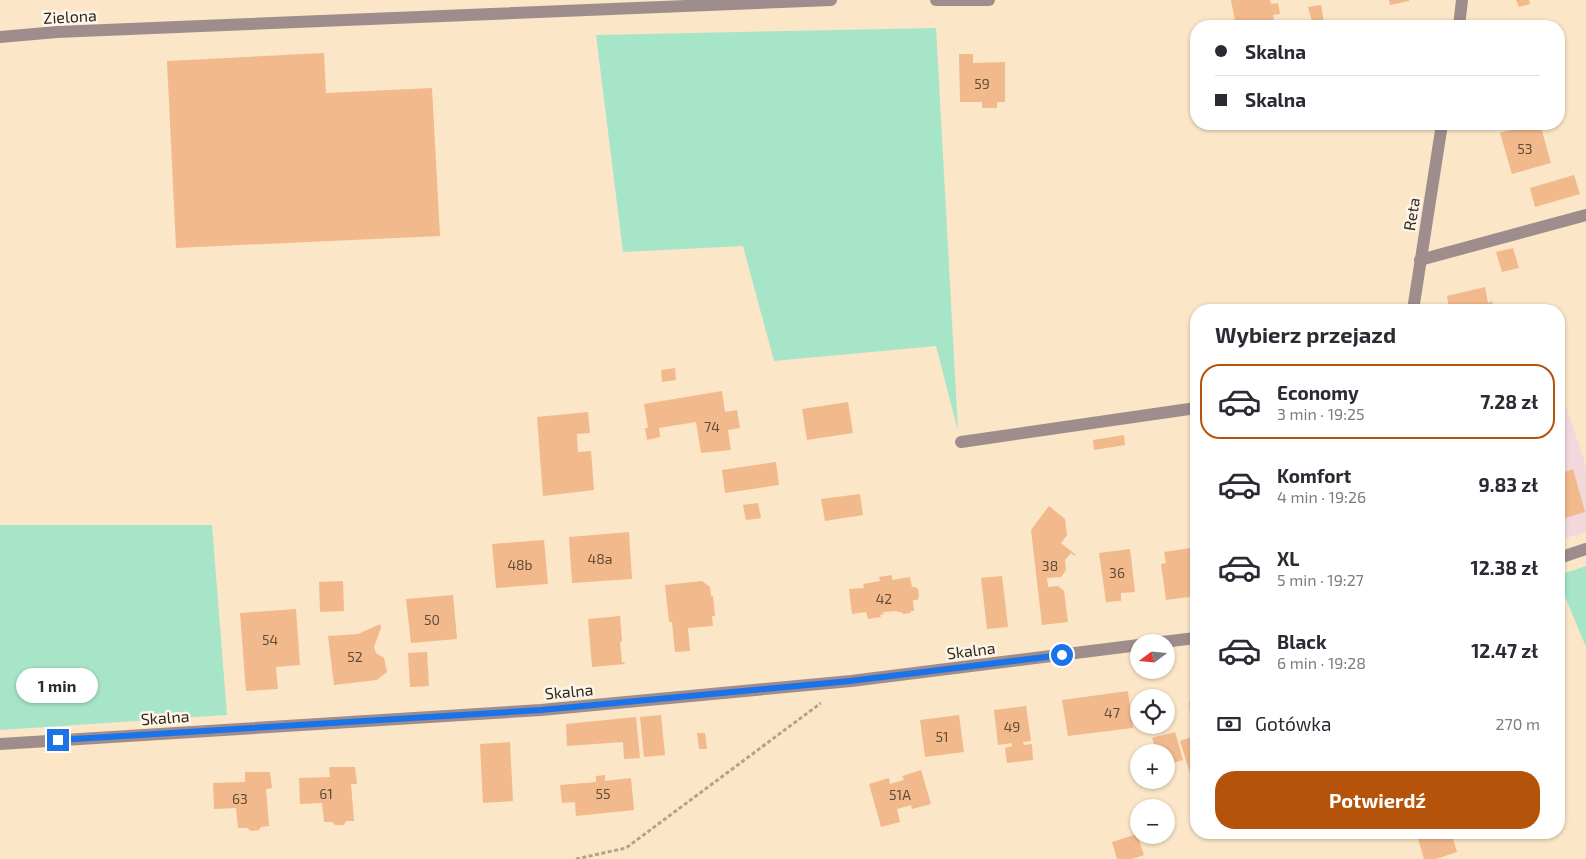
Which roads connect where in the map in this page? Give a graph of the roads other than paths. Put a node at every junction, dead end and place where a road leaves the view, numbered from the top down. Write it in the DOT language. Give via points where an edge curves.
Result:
graph roads {
  1 [pos="831,0"];
  2 [pos="936,0"];
  3 [pos="989,0"];
  4 [pos="1462,0"];
  5 [pos="1460,20"];
  6 [pos="0,37"];
  7 [pos="1441,130"];
  8 [pos="1586,215"];
  9 [pos="1420,260"];
  10 [pos="1414,304"];
  11 [pos="1190,409"];
  12 [pos="961,442"];
  13 [pos="1586,549"];
  14 [pos="1565,556"];
  15 [pos="1190,639"];
  16 [pos="1175,640"];
  17 [pos="1130,646"];
  18 [pos="0,744"];
  1 -- 6 [label="street, Zielona"];
  2 -- 3 [label="street"];
  4 -- 5 [label="street"];
  7 -- 9 [label="street, Reta"];
  8 -- 9 [label="street"];
  9 -- 10 [label="street, Reta"];
  11 -- 12 [label="street"];
  13 -- 14 [label="street"];
  15 -- 16 [label="street"];
  17 -- 18 [label="street, Skalna" via="850,681 541,710"];
}
